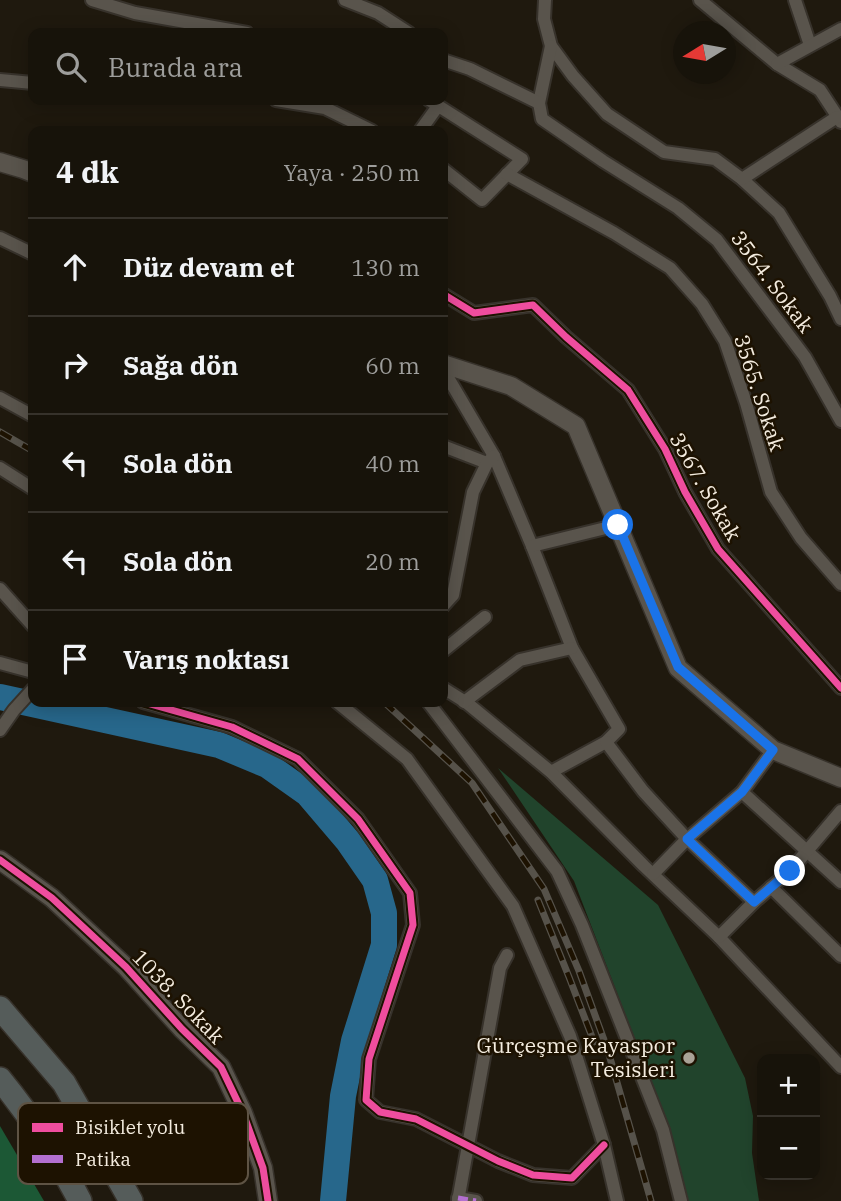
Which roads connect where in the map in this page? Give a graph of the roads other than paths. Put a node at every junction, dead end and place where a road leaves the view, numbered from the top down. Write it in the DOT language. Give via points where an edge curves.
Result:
graph roads {
  1 [pos="92,0"];
  2 [pos="345,0"];
  3 [pos="545,0"];
  4 [pos="700,0"];
  5 [pos="795,0"];
  6 [pos="219,28"];
  7 [pos="401,28"];
  8 [pos="841,29"];
  9 [pos="810,45"];
  10 [pos="551,46"];
  11 [pos="448,62"];
  12 [pos="777,64"];
  13 [pos="0,80"];
  14 [pos="28,83"];
  15 [pos="539,103"];
  16 [pos="307,105"];
  17 [pos="432,105"];
  18 [pos="436,105"];
  19 [pos="839,120"];
  20 [pos="362,126"];
  21 [pos="422,126"];
  22 [pos="0,162"];
  23 [pos="28,171"];
  24 [pos="448,173"];
  25 [pos="507,174"];
  26 [pos="742,179"];
  27 [pos="0,238"];
  28 [pos="28,252"];
  29 [pos="448,297"];
  30 [pos="841,319"];
  31 [pos="448,367"];
  32 [pos="448,376"];
  33 [pos="0,398"];
  34 [pos="28,413"];
  35 [pos="841,421"];
  36 [pos="448,447"];
  37 [pos="490,460"];
  38 [pos="0,468"];
  39 [pos="28,486"];
  40 [pos="618,525"];
  41 [pos="532,546"];
  42 [pos="841,584"];
  43 [pos="0,589"];
  44 [pos="448,600"];
  45 [pos="485,617"];
  46 [pos="28,620"];
  47 [pos="448,647"];
  48 [pos="572,648"];
  49 [pos="0,663"];
  50 [pos="28,671"];
  51 [pos="841,688"];
  52 [pos="448,691"];
  53 [pos="28,695"];
  54 [pos="464,702"];
  55 [pos="161,707"];
  56 [pos="343,707"];
  57 [pos="432,707"];
  58 [pos="0,730"];
  59 [pos="606,742"];
  60 [pos="773,750"];
  61 [pos="551,772"];
  62 [pos="841,778"];
  63 [pos="742,792"];
  64 [pos="841,812"];
  65 [pos="687,839"];
  66 [pos="808,850"];
  67 [pos="0,860"];
  68 [pos="653,874"];
  69 [pos="841,882"];
  70 [pos="771,887"];
  71 [pos="754,902"];
  72 [pos="719,937"];
  73 [pos="507,955"];
  74 [pos="841,956"];
  75 [pos="0,1008"];
  76 [pos="841,1067"];
  77 [pos="0,1079"];
  78 [pos="18,1103"];
  79 [pos="75,1103"];
  80 [pos="238,1103"];
  81 [pos="248,1127"];
  82 [pos="604,1145"];
  83 [pos="468,1147"];
  84 [pos="71,1184"];
  85 [pos="121,1184"];
  86 [pos="458,1199"];
  87 [pos="80,1201"];
  88 [pos="131,1201"];
  89 [pos="268,1201"];
  90 [pos="476,1201"];
  91 [pos="617,1201"];
  92 [pos="681,1201"];
  1 -- 6 [label="street"];
  2 -- 7 [label="street"];
  3 -- 10 [label="street"];
  4 -- 12 [label="street"];
  5 -- 9 [label="street"];
  8 -- 9 [label="street"];
  9 -- 12 [label="street"];
  10 -- 15 [label="street"];
  10 -- 26 [label="street" via="607,114 664,152 715,159"];
  11 -- 15 [label="street"];
  12 -- 19 [label="street" via="820,90"];
  13 -- 14 [label="street"];
  15 -- 35 [label="street, 3564. Sokak" via="542,119 678,208 717,240 805,357"];
  16 -- 20 [label="street" via="326,108"];
  17 -- 21 [label="street"];
  18 -- 25 [label="street" via="522,159"];
  19 -- 26 [label="street"];
  22 -- 23 [label="main road"];
  24 -- 25 [label="street" via="482,200"];
  25 -- 42 [label="street, 3565. Sokak" via="670,268 702,304 725,341 771,492 801,538"];
  26 -- 30 [label="street" via="779,213"];
  27 -- 28 [label="street"];
  29 -- 51 [label="street, 3567. Sokak" via="474,313 533,305 628,390 718,549"];
  31 -- 40 [label="main road" via="511,386 576,426"];
  32 -- 37 [label="street"];
  33 -- 34 [label="street"];
  36 -- 37 [label="street"];
  37 -- 41 [label="street"];
  37 -- 44 [label="street" via="473,492 453,595"];
  38 -- 39 [label="street"];
  40 -- 41 [label="street"];
  40 -- 60 [label="main road" via="678,667"];
  41 -- 48 [label="street"];
  43 -- 46 [label="street"];
  45 -- 47 [label="street"];
  48 -- 54 [label="street" via="520,660"];
  48 -- 59 [label="street" via="619,729"];
  49 -- 50 [label="street"];
  52 -- 54 [label="street"];
  53 -- 58 [label="street"];
  54 -- 61 [label="street"];
  55 -- 83 [label="street" via="232,727 298,759 358,819 410,892 413,925 369,1059 366,1100 380,1112 416,1119"];
  56 -- 82 [label="street" via="407,759 513,906 570,1036"];
  57 -- 92 [label="street" via="557,871 663,1130"];
  59 -- 61 [label="street"];
  59 -- 65 [label="street"];
  60 -- 62 [label="main road"];
  60 -- 63 [label="street"];
  61 -- 68 [label="street"];
  63 -- 65 [label="street"];
  63 -- 66 [label="street"];
  64 -- 66 [label="street"];
  65 -- 68 [label="street"];
  65 -- 71 [label="street"];
  66 -- 69 [label="street"];
  66 -- 70 [label="street"];
  67 -- 80 [label="main road, 1038. Sokak" via="52,898 125,967 221,1067"];
  68 -- 72 [label="street"];
  70 -- 71 [label="street"];
  70 -- 74 [label="street"];
  71 -- 72 [label="street"];
  72 -- 76 [label="street"];
  73 -- 83 [label="street" via="500,968"];
  75 -- 79 [label="highway" via="64,1083"];
  77 -- 78 [label="highway"];
  81 -- 89 [label="main road, 1038. Sokak" via="263,1168"];
  82 -- 83 [label="street" via="572,1178 533,1175"];
  82 -- 91 [label="street"];
  83 -- 86 [label="street"];
  84 -- 87 [label="highway"];
  85 -- 88 [label="highway"];
  86 -- 90 [label="street"];
}
